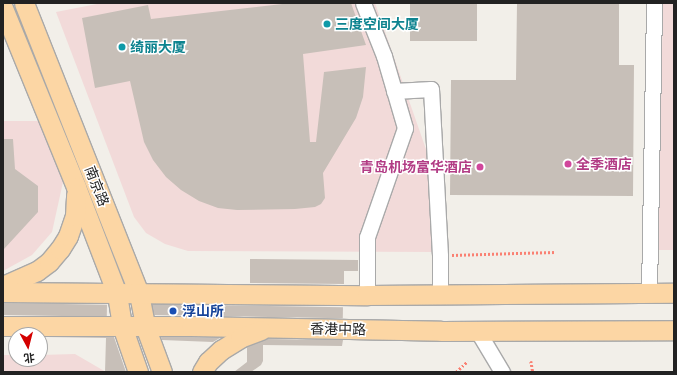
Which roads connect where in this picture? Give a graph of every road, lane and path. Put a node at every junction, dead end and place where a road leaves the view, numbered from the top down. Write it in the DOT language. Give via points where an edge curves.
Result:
graph roads {
  1 [pos="26,3"];
  2 [pos="363,3"];
  3 [pos="654,3"];
  4 [pos="3,8"];
  5 [pos="394,91"];
  6 [pos="76,187"];
  7 [pos="556,252"];
  8 [pos="440,256"];
  9 [pos="3,286"];
  10 [pos="3,292"];
  11 [pos="649,293"];
  12 [pos="674,293"];
  13 [pos="117,294"];
  14 [pos="139,294"];
  15 [pos="367,295"];
  16 [pos="440,295"];
  17 [pos="3,326"];
  18 [pos="122,326"];
  19 [pos="145,326"];
  20 [pos="269,327"];
  21 [pos="477,330"];
  22 [pos="674,330"];
  23 [pos="468,361"];
  24 [pos="531,362"];
  25 [pos="138,372"];
  26 [pos="162,372"];
  27 [pos="202,372"];
  28 [pos="456,372"];
  29 [pos="502,372"];
  30 [pos="533,372"];
  31 [pos="576,372"];
  32 [pos="586,372"];
  1 -- 14 [label="main road, 南京路"];
  2 -- 5 [label="street" via="384,56"];
  3 -- 11 [label="street"];
  4 -- 6 [label="main road, 南京路"];
  5 -- 8 [label="street" via="431,89"];
  5 -- 15 [label="street" via="405,128 367,237"];
  6 -- 9 [label="main road" via="75,216 60,249 37,271"];
  6 -- 13 [label="main road, 南京路"];
  7 -- 8 [label="path"];
  8 -- 16 [label="street"];
  10 -- 13 [label="main road"];
  11 -- 12 [label="main road"];
  11 -- 16 [label="main road"];
  13 -- 14 [label="main road"];
  13 -- 18 [label="main road, 南京路"];
  14 -- 15 [label="main road"];
  14 -- 19 [label="main road, 南京路"];
  15 -- 16 [label="main road"];
  17 -- 18 [label="main road, 香港中路"];
  18 -- 19 [label="main road, 香港中路"];
  18 -- 25 [label="main road, 南京路"];
  19 -- 20 [label="main road, 香港中路"];
  19 -- 26 [label="main road, 南京路"];
  20 -- 21 [label="main road, 香港中路"];
  20 -- 27 [label="main road" via="240,338 221,350"];
  21 -- 22 [label="main road, 香港中路"];
  21 -- 29 [label="street"];
  23 -- 28 [label="path"];
  24 -- 30 [label="path"];
  31 -- 32 [label="path"];
}
